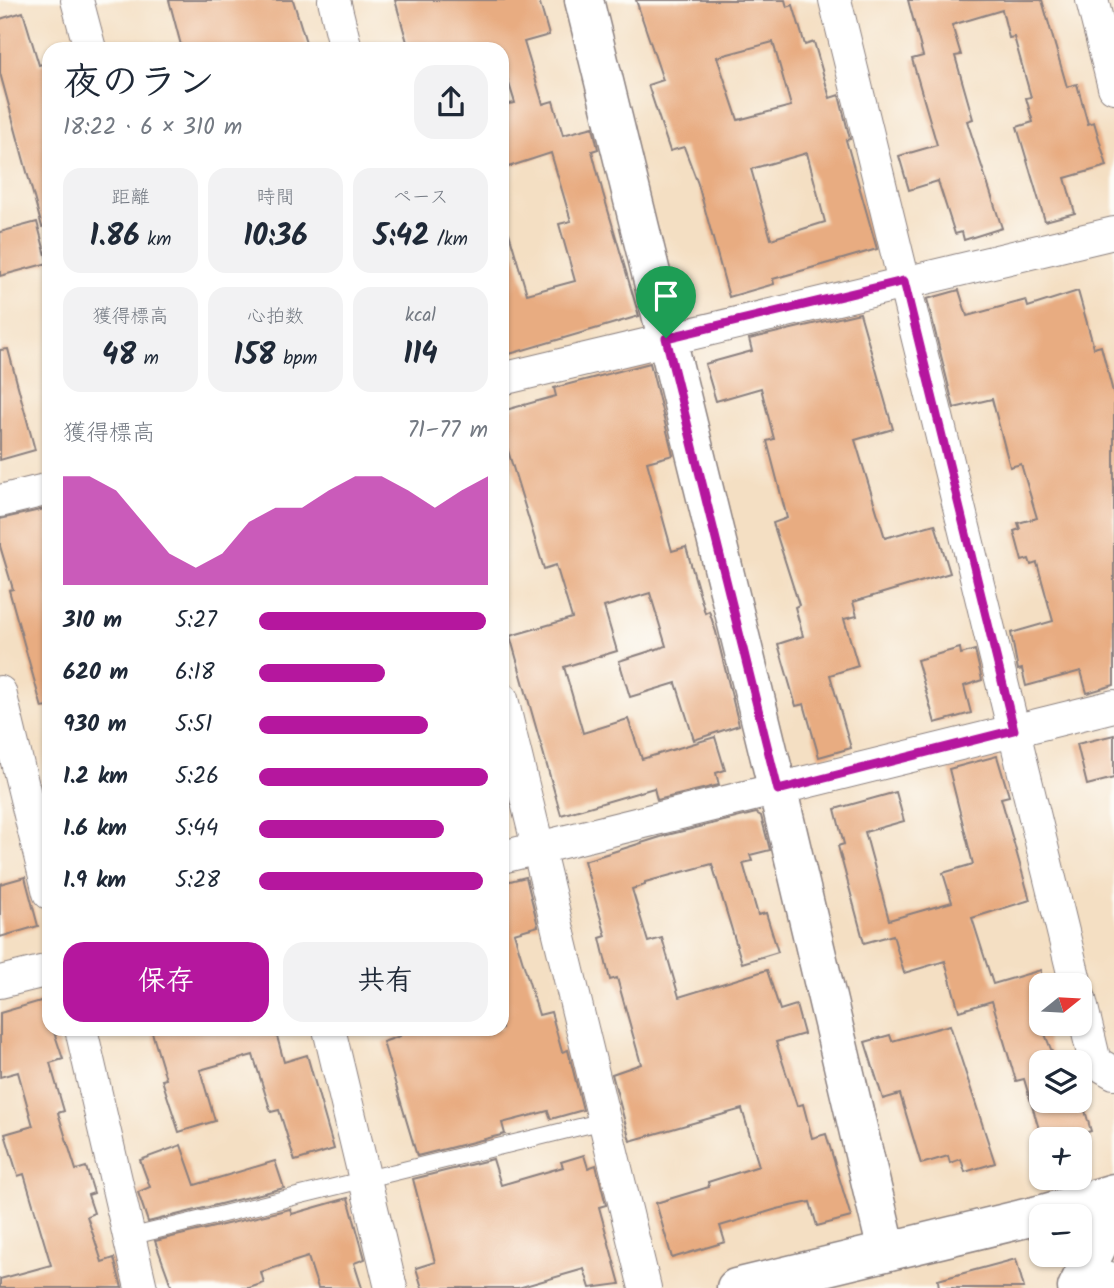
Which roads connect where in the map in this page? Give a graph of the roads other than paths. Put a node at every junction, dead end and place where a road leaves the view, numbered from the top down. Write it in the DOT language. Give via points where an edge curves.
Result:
graph roads {
  1 [pos="77,0"];
  2 [pos="334,0"];
  3 [pos="584,0"];
  4 [pos="835,0"];
  5 [pos="1092,0"];
  6 [pos="88,42"];
  7 [pos="344,42"];
  8 [pos="1114,87"];
  9 [pos="1114,233"];
  10 [pos="904,281"];
  11 [pos="666,338"];
  12 [pos="509,377"];
  13 [pos="42,491"];
  14 [pos="0,501"];
  15 [pos="0,692"];
  16 [pos="1114,706"];
  17 [pos="509,729"];
  18 [pos="1014,730"];
  19 [pos="778,790"];
  20 [pos="537,848"];
  21 [pos="509,855"];
  22 [pos="42,864"];
  23 [pos="42,972"];
  24 [pos="1073,973"];
  25 [pos="0,982"];
  26 [pos="83,1036"];
  27 [pos="331,1036"];
  28 [pos="1089,1036"];
  29 [pos="1114,1073"];
  30 [pos="604,1121"];
  31 [pos="365,1180"];
  32 [pos="1114,1193"];
  33 [pos="1114,1212"];
  34 [pos="129,1237"];
  35 [pos="887,1251"];
  36 [pos="1092,1280"];
  37 [pos="141,1288"];
  38 [pos="391,1288"];
  39 [pos="645,1288"];
  40 [pos="736,1288"];
  1 -- 6 [label="street"];
  2 -- 7 [label="street"];
  3 -- 11 [label="street"];
  4 -- 10 [label="street"];
  5 -- 8 [label="street"];
  9 -- 10 [label="street"];
  10 -- 11 [label="street"];
  10 -- 18 [label="street"];
  11 -- 12 [label="street"];
  11 -- 19 [label="street"];
  13 -- 14 [label="street"];
  15 -- 22 [label="street"];
  16 -- 18 [label="street"];
  17 -- 20 [label="street"];
  18 -- 19 [label="street"];
  18 -- 24 [label="street"];
  19 -- 20 [label="street"];
  19 -- 35 [label="street"];
  20 -- 21 [label="street"];
  20 -- 30 [label="street"];
  23 -- 25 [label="street"];
  26 -- 34 [label="street"];
  27 -- 31 [label="street"];
  28 -- 29 [label="street" via="1095,1062"];
  30 -- 31 [label="lane"];
  30 -- 39 [label="street"];
  31 -- 34 [label="lane"];
  31 -- 38 [label="street"];
  32 -- 35 [label="street"];
  33 -- 36 [label="street"];
  34 -- 37 [label="street"];
  35 -- 40 [label="street"];
}
